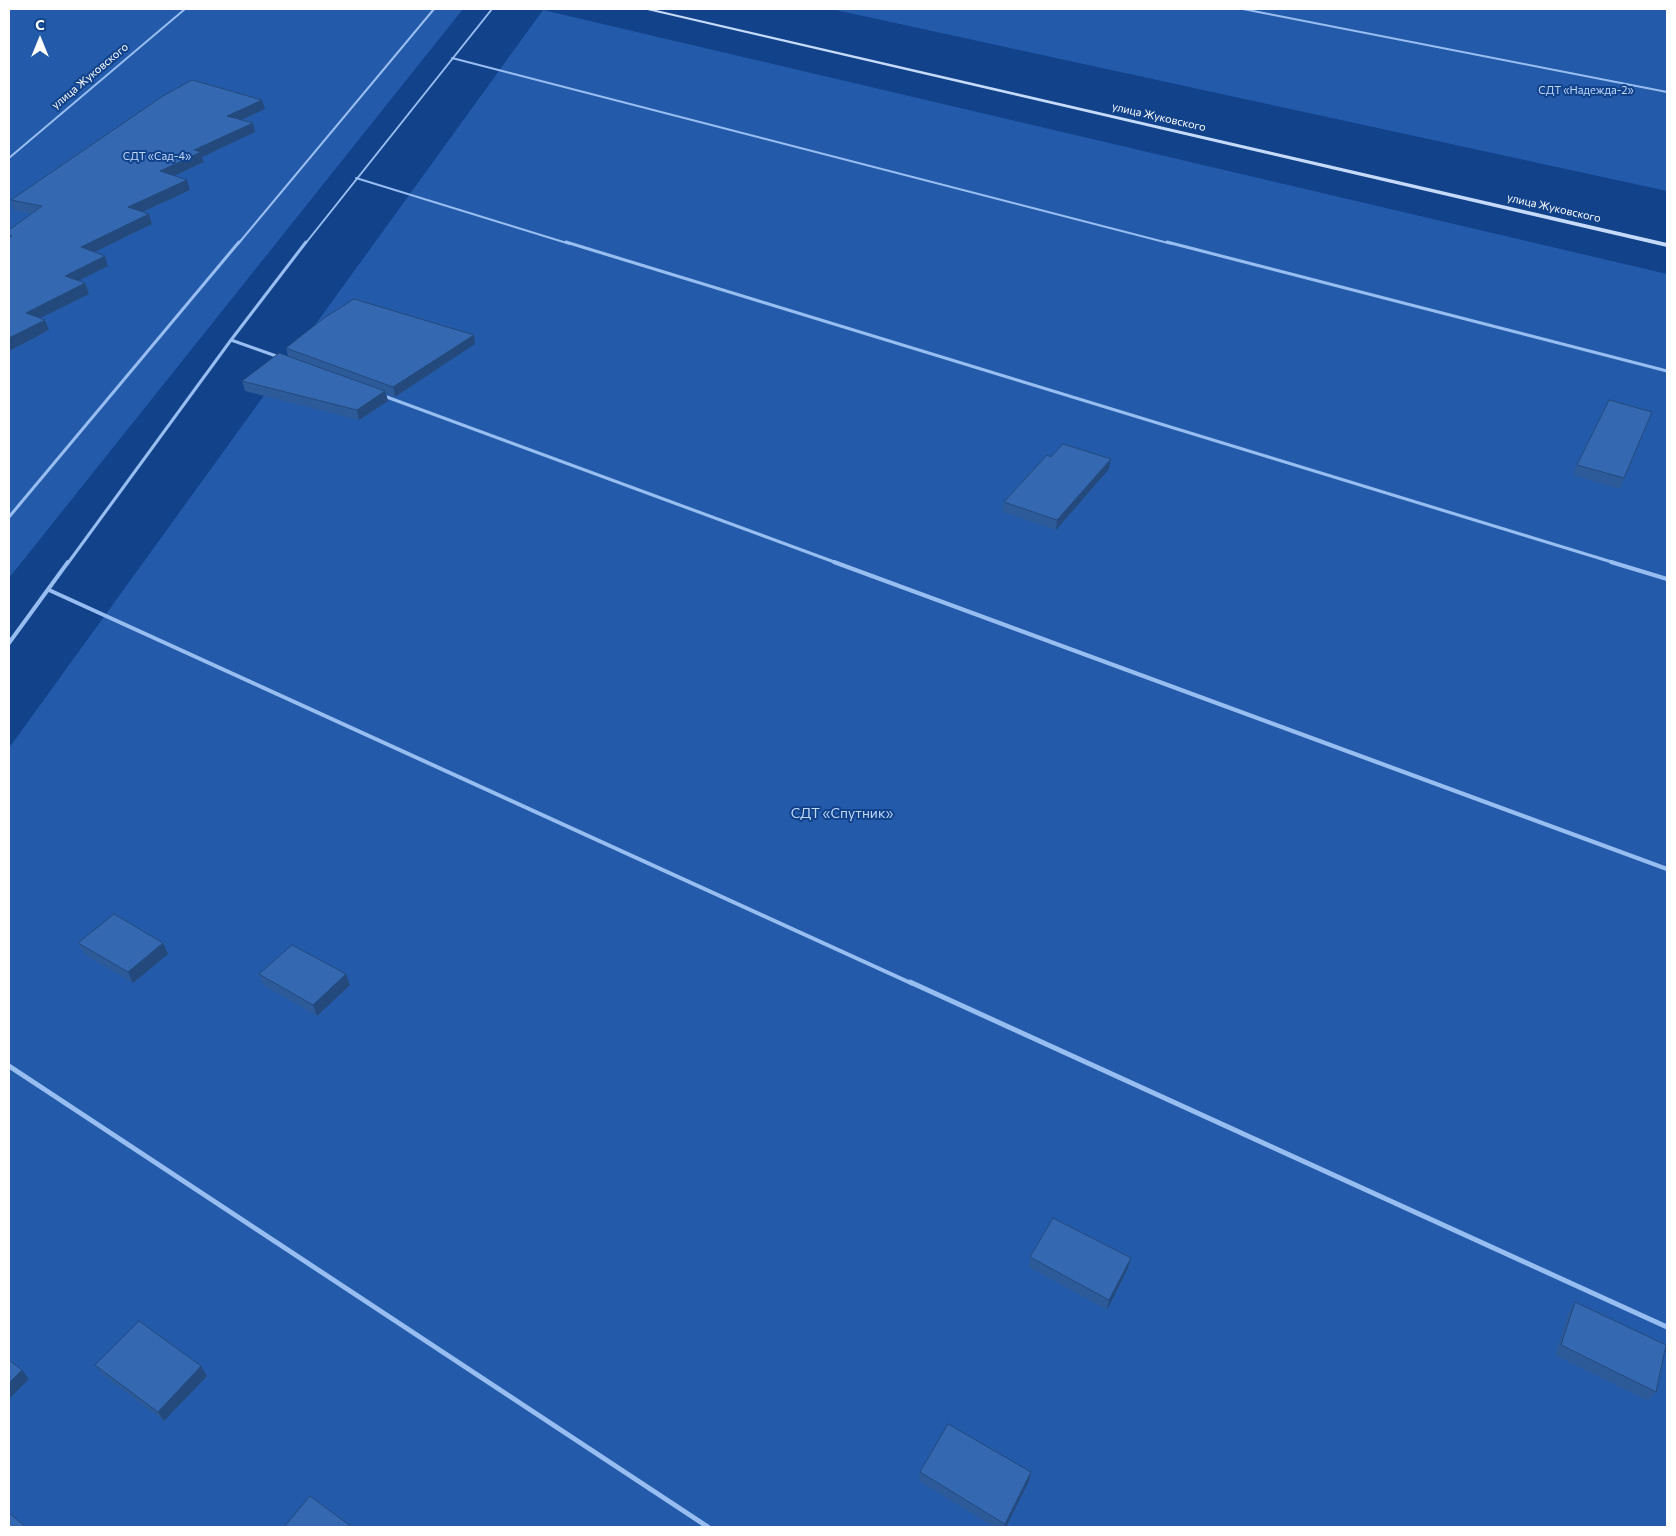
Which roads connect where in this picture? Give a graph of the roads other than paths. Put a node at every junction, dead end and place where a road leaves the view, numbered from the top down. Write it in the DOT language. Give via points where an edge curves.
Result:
graph roads {
  1 [pos="185,9"];
  2 [pos="434,9"];
  3 [pos="492,9"];
  4 [pos="646,9"];
  5 [pos="1243,9"];
  6 [pos="452,58"];
  7 [pos="1667,92"];
  8 [pos="9,158"];
  9 [pos="356,178"];
  10 [pos="1667,245"];
  11 [pos="232,340"];
  12 [pos="287,360"];
  13 [pos="1667,371"];
  14 [pos="381,394"];
  15 [pos="9,517"];
  16 [pos="1667,579"];
  17 [pos="49,590"];
  18 [pos="9,643"];
  19 [pos="1667,869"];
  20 [pos="9,1066"];
  21 [pos="1667,1327"];
  22 [pos="708,1527"];
  1 -- 8 [label="lane, улица Жуковского"];
  2 -- 15 [label="lane"];
  3 -- 6 [label="lane"];
  4 -- 10 [label="main road, улица Жуковского"];
  5 -- 7 [label="lane"];
  6 -- 9 [label="lane"];
  6 -- 13 [label="lane"];
  9 -- 11 [label="lane"];
  9 -- 16 [label="lane"];
  11 -- 12 [label="lane"];
  11 -- 17 [label="lane"];
  14 -- 19 [label="lane"];
  17 -- 18 [label="lane"];
  17 -- 21 [label="lane"];
  20 -- 22 [label="lane"];
}
